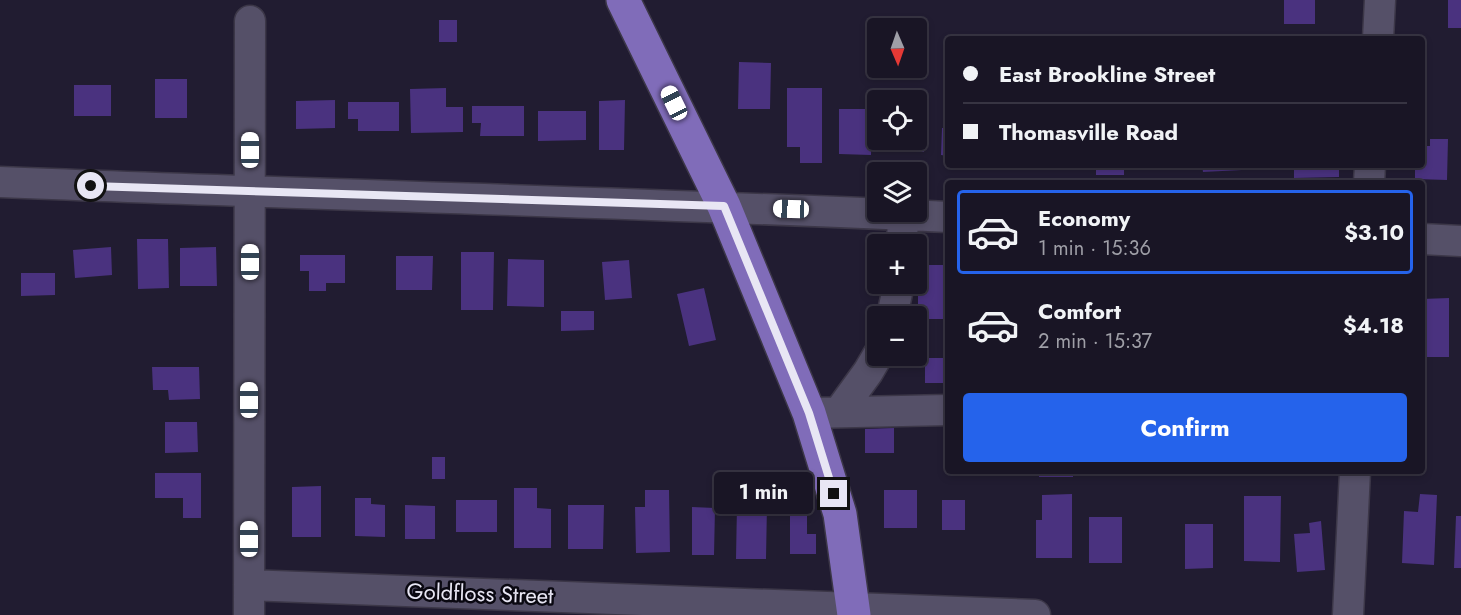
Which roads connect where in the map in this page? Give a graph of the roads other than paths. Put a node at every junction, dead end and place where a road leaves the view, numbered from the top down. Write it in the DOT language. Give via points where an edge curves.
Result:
graph roads {
  1 [pos="623,0"];
  2 [pos="1380,0"];
  3 [pos="250,21"];
  4 [pos="1378,36"];
  5 [pos="0,182"];
  6 [pos="250,193"];
  7 [pos="724,206"];
  8 [pos="867,212"];
  9 [pos="927,216"];
  10 [pos="945,217"];
  11 [pos="1425,239"];
  12 [pos="1461,241"];
  13 [pos="872,366"];
  14 [pos="945,410"];
  15 [pos="824,413"];
  16 [pos="1355,474"];
  17 [pos="249,585"];
  18 [pos="854,611"];
  19 [pos="249,615"];
  20 [pos="1035,615"];
  21 [pos="1348,615"];
  1 -- 7 [label="main road"];
  2 -- 4 [label="street"];
  3 -- 6 [label="street"];
  5 -- 6 [label="street"];
  6 -- 7 [label="street"];
  6 -- 17 [label="street"];
  7 -- 8 [label="street"];
  7 -- 15 [label="main road"];
  9 -- 10 [label="street"];
  11 -- 12 [label="street"];
  13 -- 15 [label="street"];
  14 -- 15 [label="street"];
  15 -- 18 [label="main road"];
  16 -- 21 [label="street"];
  17 -- 18 [label="street, Goldfloss Street"];
  17 -- 19 [label="street"];
  18 -- 20 [label="street, Goldfloss Street"];
}
